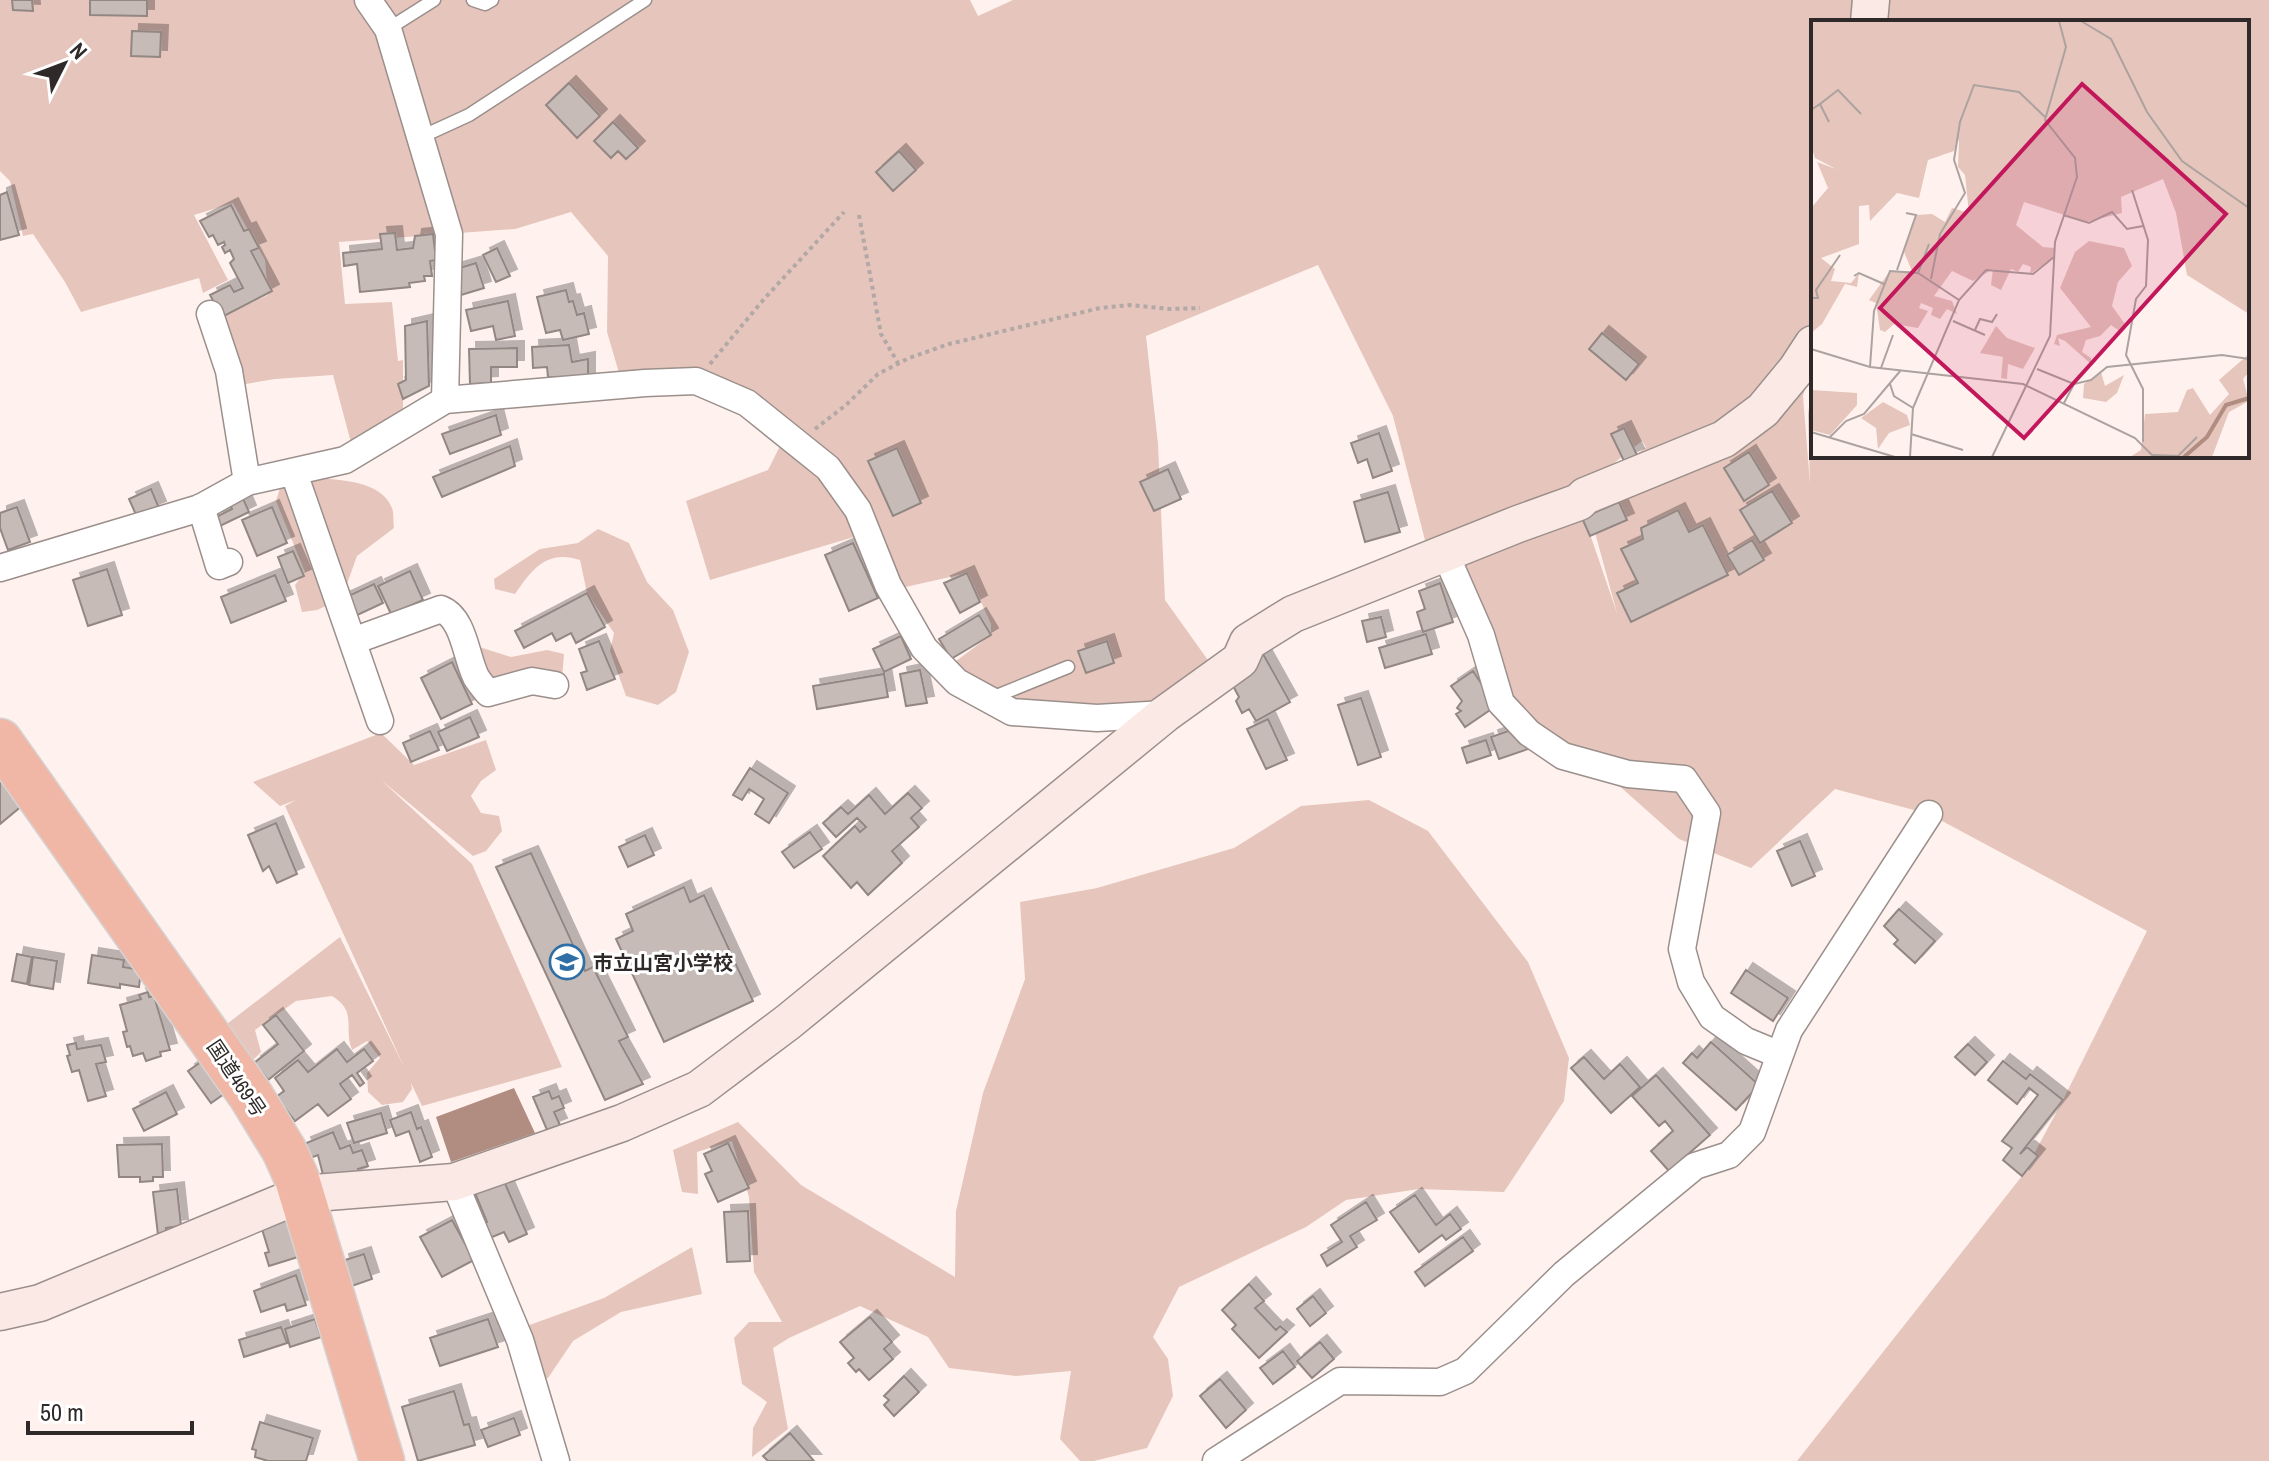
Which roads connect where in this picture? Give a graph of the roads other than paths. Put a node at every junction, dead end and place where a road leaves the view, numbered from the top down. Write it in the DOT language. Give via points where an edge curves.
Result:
graph roads {
  1 [pos="368,0"];
  2 [pos="434,0"];
  3 [pos="473,0"];
  4 [pos="492,0"];
  5 [pos="645,0"];
  6 [pos="1871,0"];
  7 [pos="1869,20"];
  8 [pos="388,29"];
  9 [pos="421,137"];
  10 [pos="210,314"];
  11 [pos="1811,347"];
  12 [pos="445,400"];
  13 [pos="294,473"];
  14 [pos="247,482"];
  15 [pos="201,507"];
  16 [pos="1445,553"];
  17 [pos="229,562"];
  18 [pos="0,568"];
  19 [pos="353,641"];
  20 [pos="1068,667"];
  21 [pos="555,685"];
  22 [pos="988,699"];
  23 [pos="1165,714"];
  24 [pos="380,721"];
  25 [pos="0,741"];
  26 [pos="1929,814"];
  27 [pos="1780,1055"];
  28 [pos="454,1182"];
  29 [pos="302,1194"];
  30 [pos="0,1312"];
  31 [pos="382,1461"];
  32 [pos="556,1461"];
  33 [pos="1216,1461"];
  1 -- 8 [label="street"];
  2 -- 8 [label="lane"];
  3 -- 4 [label="lane"];
  5 -- 9 [label="lane" via="469,115"];
  6 -- 7 [label="street"];
  8 -- 9 [label="street"];
  9 -- 12 [label="street" via="449,234"];
  10 -- 14 [label="street" via="229,371"];
  11 -- 16 [label="street" via="1763,410 1724,439"];
  12 -- 13 [label="street" via="345,460"];
  12 -- 22 [label="street" via="696,381 747,403 828,468 858,510 888,585 924,648 957,682"];
  13 -- 14 [label="street"];
  13 -- 19 [label="street"];
  14 -- 15 [label="street"];
  15 -- 17 [label="street" via="219,566"];
  15 -- 18 [label="street"];
  16 -- 23 [label="street" via="1293,614 1248,642 1240,660"];
  16 -- 27 [label="street" via="1481,635 1501,703 1529,733 1563,756 1628,774 1684,779 1707,813 1682,949 1691,982 1712,1017 1746,1041"];
  19 -- 21 [label="street" via="441,609 460,631 475,675 488,693 532,681"];
  19 -- 24 [label="street"];
  20 -- 22 [label="lane"];
  22 -- 23 [label="street" via="1012,712 1097,718"];
  23 -- 28 [label="street" via="699,1089 622,1123"];
  25 -- 29 [label="highway, 国道469号" via="251,1096 284,1150"];
  26 -- 27 [label="street" via="1789,1030"];
  27 -- 33 [label="street" via="1752,1132 1729,1155 1695,1166 1564,1274 1465,1371 1440,1382 1340,1381"];
  28 -- 29 [label="street"];
  28 -- 32 [label="street" via="520,1340"];
  29 -- 30 [label="street" via="40,1303"];
  29 -- 31 [label="highway, 国道469号"];
}
